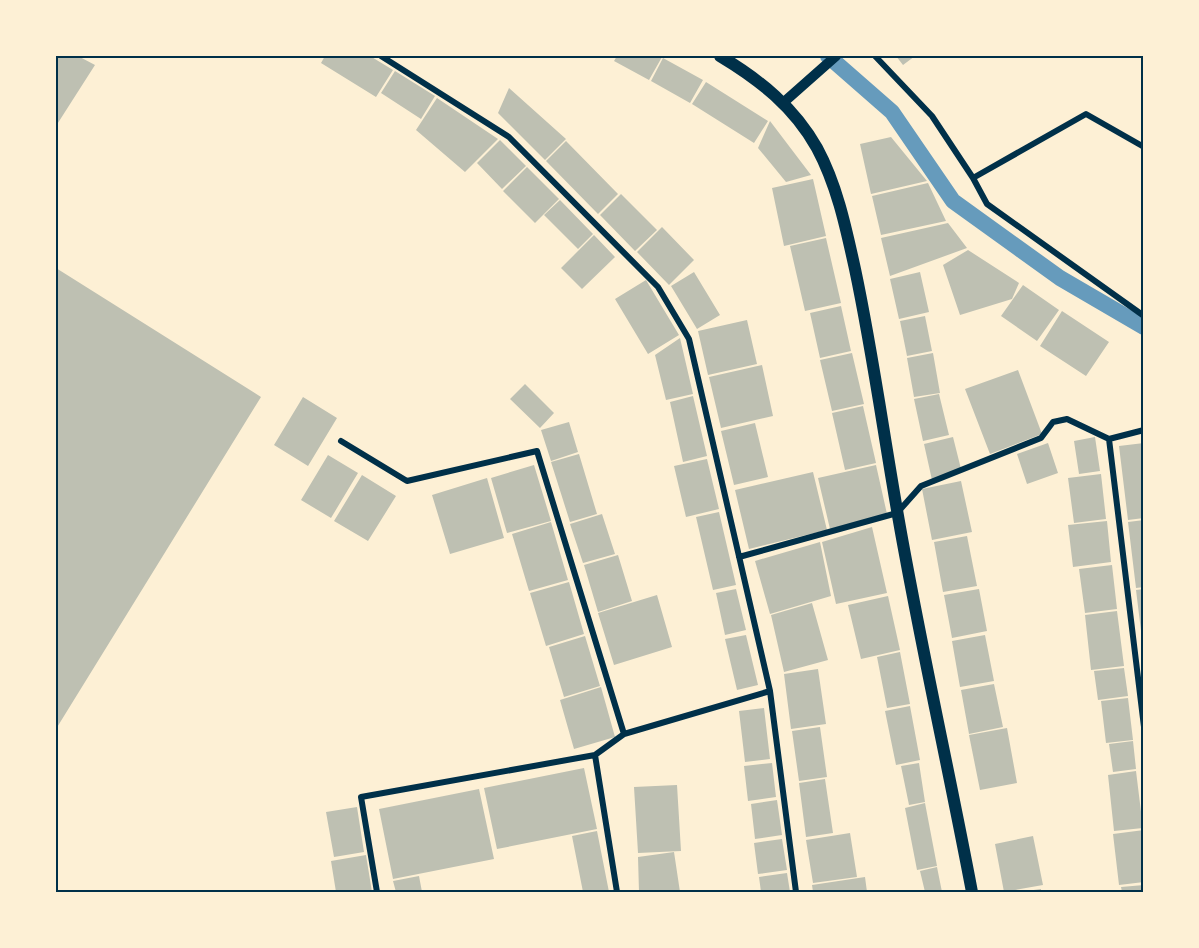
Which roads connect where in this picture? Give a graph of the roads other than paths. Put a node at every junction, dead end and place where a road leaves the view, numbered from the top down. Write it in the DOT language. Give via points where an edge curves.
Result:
graph roads {
  1 [pos="381,56"];
  2 [pos="720,56"];
  3 [pos="836,56"];
  4 [pos="875,56"];
  5 [pos="784,102"];
  6 [pos="1143,147"];
  7 [pos="973,178"];
  8 [pos="1143,316"];
  9 [pos="1143,429"];
  10 [pos="1109,439"];
  11 [pos="341,441"];
  12 [pos="897,513"];
  13 [pos="739,557"];
  14 [pos="770,691"];
  15 [pos="1143,727"];
  16 [pos="624,734"];
  17 [pos="595,755"];
  18 [pos="377,892"];
  19 [pos="617,892"];
  20 [pos="796,892"];
  21 [pos="972,892"];
  1 -- 13 [label="street" via="509,137 658,287 689,339"];
  2 -- 5 [label="main road"];
  3 -- 5 [label="street"];
  4 -- 7 [label="street" via="932,116"];
  5 -- 12 [label="main road" via="817,148 834,186 863,308"];
  6 -- 7 [label="street" via="1086,114"];
  7 -- 8 [label="street" via="987,204"];
  9 -- 10 [label="street"];
  10 -- 12 [label="street" via="1067,419 1053,422 1041,438 921,486"];
  10 -- 15 [label="street"];
  11 -- 16 [label="street" via="407,482 537,451"];
  12 -- 13 [label="street"];
  12 -- 21 [label="main road"];
  13 -- 14 [label="street"];
  14 -- 16 [label="street"];
  14 -- 20 [label="street"];
  16 -- 17 [label="street"];
  17 -- 18 [label="street" via="361,797"];
  17 -- 19 [label="street"];
}
